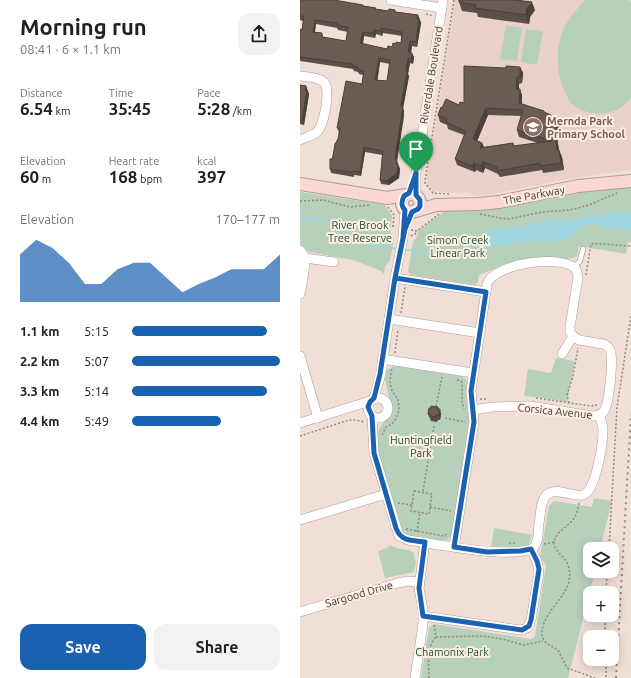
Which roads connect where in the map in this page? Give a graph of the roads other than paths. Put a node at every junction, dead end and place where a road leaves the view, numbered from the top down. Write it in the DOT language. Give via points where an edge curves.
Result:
graph roads {
  1 [pos="391,0"];
  2 [pos="443,4"];
  3 [pos="300,76"];
  4 [pos="300,140"];
  5 [pos="631,181"];
  6 [pos="300,184"];
  7 [pos="413,195"];
  8 [pos="387,198"];
  9 [pos="436,205"];
  10 [pos="409,210"];
  11 [pos="583,249"];
  12 [pos="300,250"];
  13 [pos="305,258"];
  14 [pos="334,262"];
  15 [pos="574,267"];
  16 [pos="395,278"];
  17 [pos="486,292"];
  18 [pos="300,294"];
  19 [pos="389,319"];
  20 [pos="480,333"];
  21 [pos="576,338"];
  22 [pos="562,354"];
  23 [pos="300,356"];
  24 [pos="382,359"];
  25 [pos="473,373"];
  26 [pos="380,374"];
  27 [pos="372,400"];
  28 [pos="386,402"];
  29 [pos="343,411"];
  30 [pos="469,412"];
  31 [pos="599,415"];
  32 [pos="383,416"];
  33 [pos="318,418"];
  34 [pos="372,418"];
  35 [pos="300,423"];
  36 [pos="377,439"];
  37 [pos="386,494"];
  38 [pos="300,520"];
  39 [pos="425,542"];
  40 [pos="534,546"];
  41 [pos="454,547"];
  42 [pos="419,582"];
  43 [pos="300,612"];
  44 [pos="423,616"];
  45 [pos="415,678"];
  1 -- 2 [label="street"];
  2 -- 7 [label="street, Riverdale Boulevard"];
  3 -- 4 [label="street" via="320,79 325,83 327,91 320,128 314,134"];
  5 -- 9 [label="street, The Parkway" via="578,186 499,202"];
  6 -- 8 [label="street"];
  7 -- 8 [label="street"];
  7 -- 9 [label="street, The Parkway"];
  7 -- 10 [label="street" via="420,203"];
  7 -- 10 [label="street" via="404,196 401,202"];
  8 -- 10 [label="street"];
  9 -- 10 [label="street, The Parkway"];
  10 -- 16 [label="street" via="406,235"];
  11 -- 15 [label="lane" via="580,261"];
  12 -- 13 [label="street"];
  13 -- 14 [label="street"];
  13 -- 18 [label="street"];
  15 -- 17 [label="street" via="550,262 518,265 491,278"];
  15 -- 21 [label="street" via="578,277 570,332"];
  16 -- 17 [label="street"];
  16 -- 19 [label="street"];
  17 -- 20 [label="street"];
  19 -- 20 [label="street"];
  19 -- 24 [label="street"];
  20 -- 25 [label="street"];
  21 -- 22 [label="street"];
  21 -- 31 [label="street, Corsica Avenue" via="606,346 611,352 607,405"];
  23 -- 33 [label="street"];
  24 -- 25 [label="street" via="394,357"];
  24 -- 26 [label="street"];
  25 -- 30 [label="street"];
  26 -- 27 [label="street"];
  26 -- 28 [label="street"];
  27 -- 28 [label="street" via="381,398"];
  27 -- 29 [label="street"];
  27 -- 34 [label="street" via="368,410"];
  28 -- 32 [label="street" via="387,411"];
  29 -- 33 [label="street"];
  29 -- 34 [label="street"];
  30 -- 31 [label="street, Corsica Avenue" via="492,407 530,406"];
  30 -- 41 [label="street" via="474,422"];
  31 -- 40 [label="street" via="602,433 596,471 589,490 580,495 554,492 546,496"];
  32 -- 34 [label="street"];
  32 -- 36 [label="street"];
  33 -- 35 [label="street"];
  34 -- 36 [label="street"];
  36 -- 37 [label="street" via="374,453"];
  37 -- 38 [label="street"];
  37 -- 39 [label="street" via="399,536"];
  39 -- 41 [label="street"];
  39 -- 42 [label="street"];
  40 -- 41 [label="street" via="520,551 487,552"];
  40 -- 44 [label="street" via="539,573 531,620 527,628 520,630"];
  42 -- 43 [label="street, Sargood Drive" via="398,583"];
  42 -- 44 [label="street"];
  44 -- 45 [label="street"];
}
